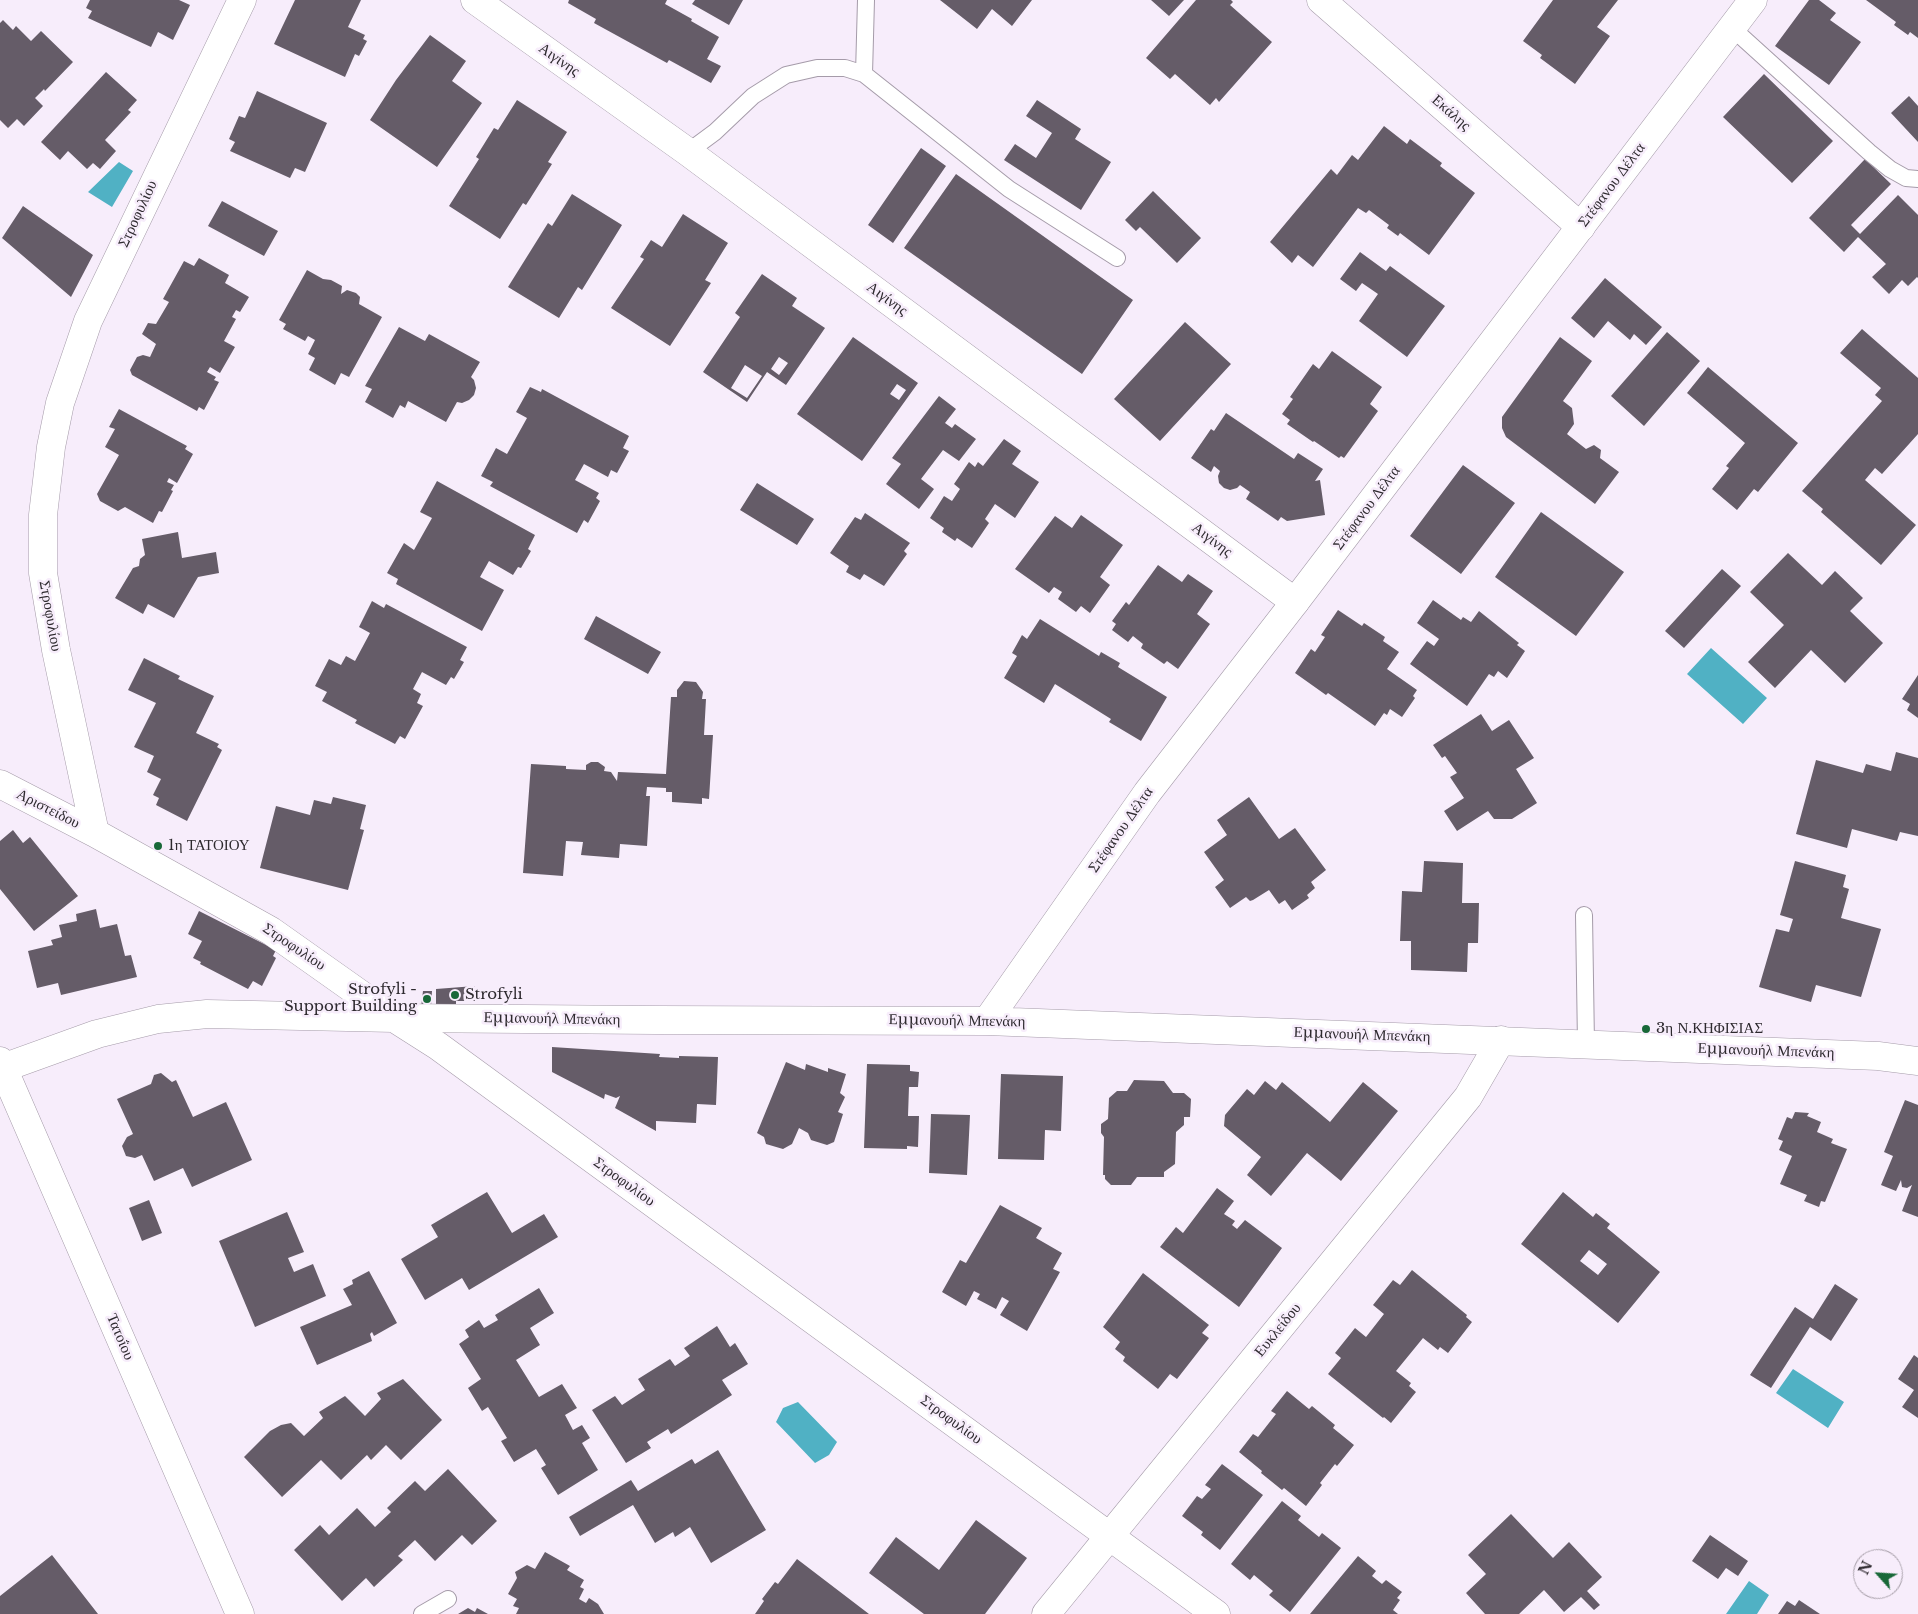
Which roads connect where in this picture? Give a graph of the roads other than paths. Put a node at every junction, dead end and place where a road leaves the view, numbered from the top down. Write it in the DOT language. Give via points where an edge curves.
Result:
graph roads {
  1 [pos="242,0"];
  2 [pos="475,0"];
  3 [pos="866,0"];
  4 [pos="1321,0"];
  5 [pos="1753,0"];
  6 [pos="1732,28"];
  7 [pos="864,74"];
  8 [pos="688,152"];
  9 [pos="1918,179"];
  10 [pos="1581,227"];
  11 [pos="1117,258"];
  12 [pos="1296,602"];
  13 [pos="0,784"];
  14 [pos="96,833"];
  15 [pos="1584,915"];
  16 [pos="394,1018"];
  17 [pos="987,1021"];
  18 [pos="1501,1040"];
  19 [pos="1586,1044"];
  20 [pos="1918,1061"];
  21 [pos="1,1066"];
  22 [pos="1108,1536"];
  23 [pos="448,1599"];
  24 [pos="240,1614"];
  25 [pos="422,1614"];
  26 [pos="1046,1614"];
  27 [pos="1216,1614"];
  1 -- 14 [label="street, Στροφυλίου" via="88,320 60,404 51,446 43,516 42,573"];
  2 -- 8 [label="street, Αιγίνης"];
  3 -- 7 [label="lane"];
  4 -- 10 [label="street, Εκάλης"];
  5 -- 6 [label="street, Στέφανου Δέλτα"];
  6 -- 9 [label="lane" via="1869,152 1906,178"];
  6 -- 10 [label="street, Στέφανου Δέλτα"];
  7 -- 8 [label="lane" via="845,68 817,68 786,75 753,96"];
  7 -- 11 [label="lane" via="1009,189"];
  8 -- 12 [label="street, Αιγίνης"];
  10 -- 12 [label="street, Στέφανου Δέλτα"];
  12 -- 17 [label="street, Στέφανου Δέλτα" via="1147,793"];
  13 -- 14 [label="street, Αριστείδου"];
  14 -- 16 [label="street, Στροφυλίου" via="271,931"];
  15 -- 19 [label="lane"];
  16 -- 17 [label="street, Εμμανουήλ Μπενάκη"];
  16 -- 21 [label="street, Εμμανουήλ Μπενάκη" via="206,1014 158,1019 97,1034"];
  16 -- 22 [label="street, Στροφυλίου" via="462,1064"];
  17 -- 18 [label="street, Εμμανουήλ Μπενάκη"];
  18 -- 19 [label="street, Εμμανουήλ Μπενάκη"];
  18 -- 22 [label="street, Ευκλείδου" via="1468,1098"];
  19 -- 20 [label="street, Εμμανουήλ Μπενάκη" via="1878,1056"];
  21 -- 24 [label="street, Τατοΐου"];
  22 -- 26 [label="street, Ευκλείδου"];
  22 -- 27 [label="street, Στροφυλίου"];
  23 -- 25 [label="lane"];
}
